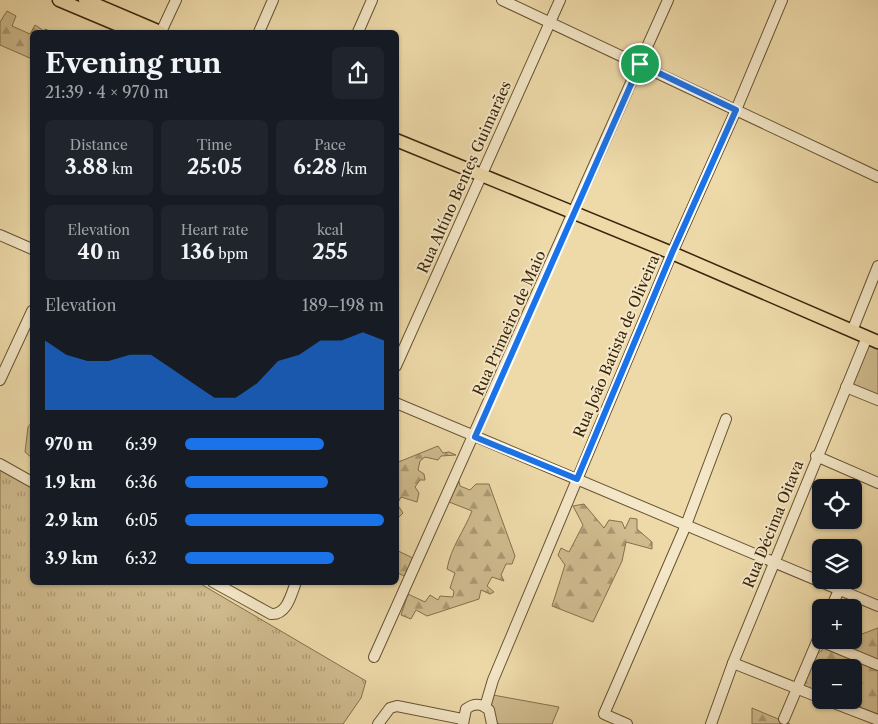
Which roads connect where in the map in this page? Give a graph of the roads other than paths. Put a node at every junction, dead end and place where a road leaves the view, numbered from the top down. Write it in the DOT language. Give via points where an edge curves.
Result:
graph roads {
  1 [pos="59,0"];
  2 [pos="85,0"];
  3 [pos="176,0"];
  4 [pos="274,0"];
  5 [pos="372,0"];
  6 [pos="502,0"];
  7 [pos="560,0"];
  8 [pos="668,0"];
  9 [pos="782,0"];
  10 [pos="550,23"];
  11 [pos="130,30"];
  12 [pos="155,30"];
  13 [pos="161,30"];
  14 [pos="260,30"];
  15 [pos="359,30"];
  16 [pos="640,64"];
  17 [pos="736,110"];
  18 [pos="399,141"];
  19 [pos="480,176"];
  20 [pos="878,178"];
  21 [pos="574,214"];
  22 [pos="0,235"];
  23 [pos="30,248"];
  24 [pos="672,253"];
  25 [pos="878,266"];
  26 [pos="30,315"];
  27 [pos="852,331"];
  28 [pos="872,339"];
  29 [pos="399,359"];
  30 [pos="0,380"];
  31 [pos="846,387"];
  32 [pos="878,400"];
  33 [pos="399,404"];
  34 [pos="726,419"];
  35 [pos="475,437"];
  36 [pos="816,456"];
  37 [pos="0,464"];
  38 [pos="577,479"];
  39 [pos="30,481"];
  40 [pos="878,483"];
  41 [pos="686,525"];
  42 [pos="774,561"];
  43 [pos="218,585"];
  44 [pos="295,585"];
  45 [pos="839,590"];
  46 [pos="836,599"];
  47 [pos="878,606"];
  48 [pos="814,649"];
  49 [pos="846,649"];
  50 [pos="374,657"];
  51 [pos="733,663"];
  52 [pos="878,665"];
  53 [pos="798,688"];
  54 [pos="812,694"];
  55 [pos="485,706"];
  56 [pos="849,709"];
  57 [pos="784,719"];
  58 [pos="878,720"];
  59 [pos="462,721"];
  60 [pos="378,724"];
  61 [pos="492,724"];
  62 [pos="627,724"];
  63 [pos="712,724"];
  1 -- 11 [label="main road"];
  2 -- 12 [label="main road"];
  3 -- 13 [label="street"];
  4 -- 14 [label="street"];
  5 -- 15 [label="street"];
  6 -- 10 [label="street"];
  7 -- 10 [label="street, Rua Altíno Bentes Guimarães"];
  8 -- 16 [label="street, Rua Primeiro de Maio"];
  9 -- 17 [label="street, Rua João Batista de Oliveira"];
  10 -- 16 [label="street"];
  10 -- 19 [label="street, Rua Altíno Bentes Guimarães"];
  16 -- 17 [label="street"];
  16 -- 21 [label="street, Rua Primeiro de Maio"];
  17 -- 20 [label="street"];
  17 -- 24 [label="street, Rua João Batista de Oliveira"];
  18 -- 19 [label="main road"];
  19 -- 21 [label="main road"];
  19 -- 29 [label="street, Rua Altíno Bentes Guimarães"];
  21 -- 24 [label="main road"];
  21 -- 35 [label="street, Rua Primeiro de Maio"];
  22 -- 23 [label="street"];
  24 -- 27 [label="main road"];
  24 -- 38 [label="street, Rua João Batista de Oliveira"];
  25 -- 27 [label="street"];
  26 -- 30 [label="street"];
  27 -- 28 [label="main road"];
  28 -- 31 [label="street, Rua Décima Oitava"];
  31 -- 32 [label="street"];
  31 -- 36 [label="street, Rua Décima Oitava"];
  33 -- 35 [label="street"];
  34 -- 41 [label="street"];
  35 -- 38 [label="street"];
  35 -- 50 [label="street, Rua Primeiro de Maio"];
  36 -- 40 [label="street"];
  36 -- 42 [label="street, Rua Décima Oitava"];
  37 -- 39 [label="street"];
  38 -- 41 [label="street"];
  38 -- 55 [label="street, Rua João Batista de Oliveira"];
  41 -- 42 [label="street"];
  41 -- 62 [label="street" via="604,714"];
  42 -- 45 [label="street"];
  42 -- 51 [label="street, Rua Décima Oitava"];
  43 -- 44 [label="street" via="271,614 283,611"];
  45 -- 46 [label="street"];
  45 -- 47 [label="street"];
  48 -- 53 [label="street"];
  49 -- 52 [label="street"];
  51 -- 53 [label="street"];
  51 -- 63 [label="street, Rua Décima Oitava"];
  53 -- 54 [label="street"];
  53 -- 57 [label="street"];
  55 -- 59 [label="street" via="470,706"];
  55 -- 61 [label="street" via="492,715"];
  56 -- 58 [label="street"];
  59 -- 60 [label="street" via="397,706 390,708"];
}
